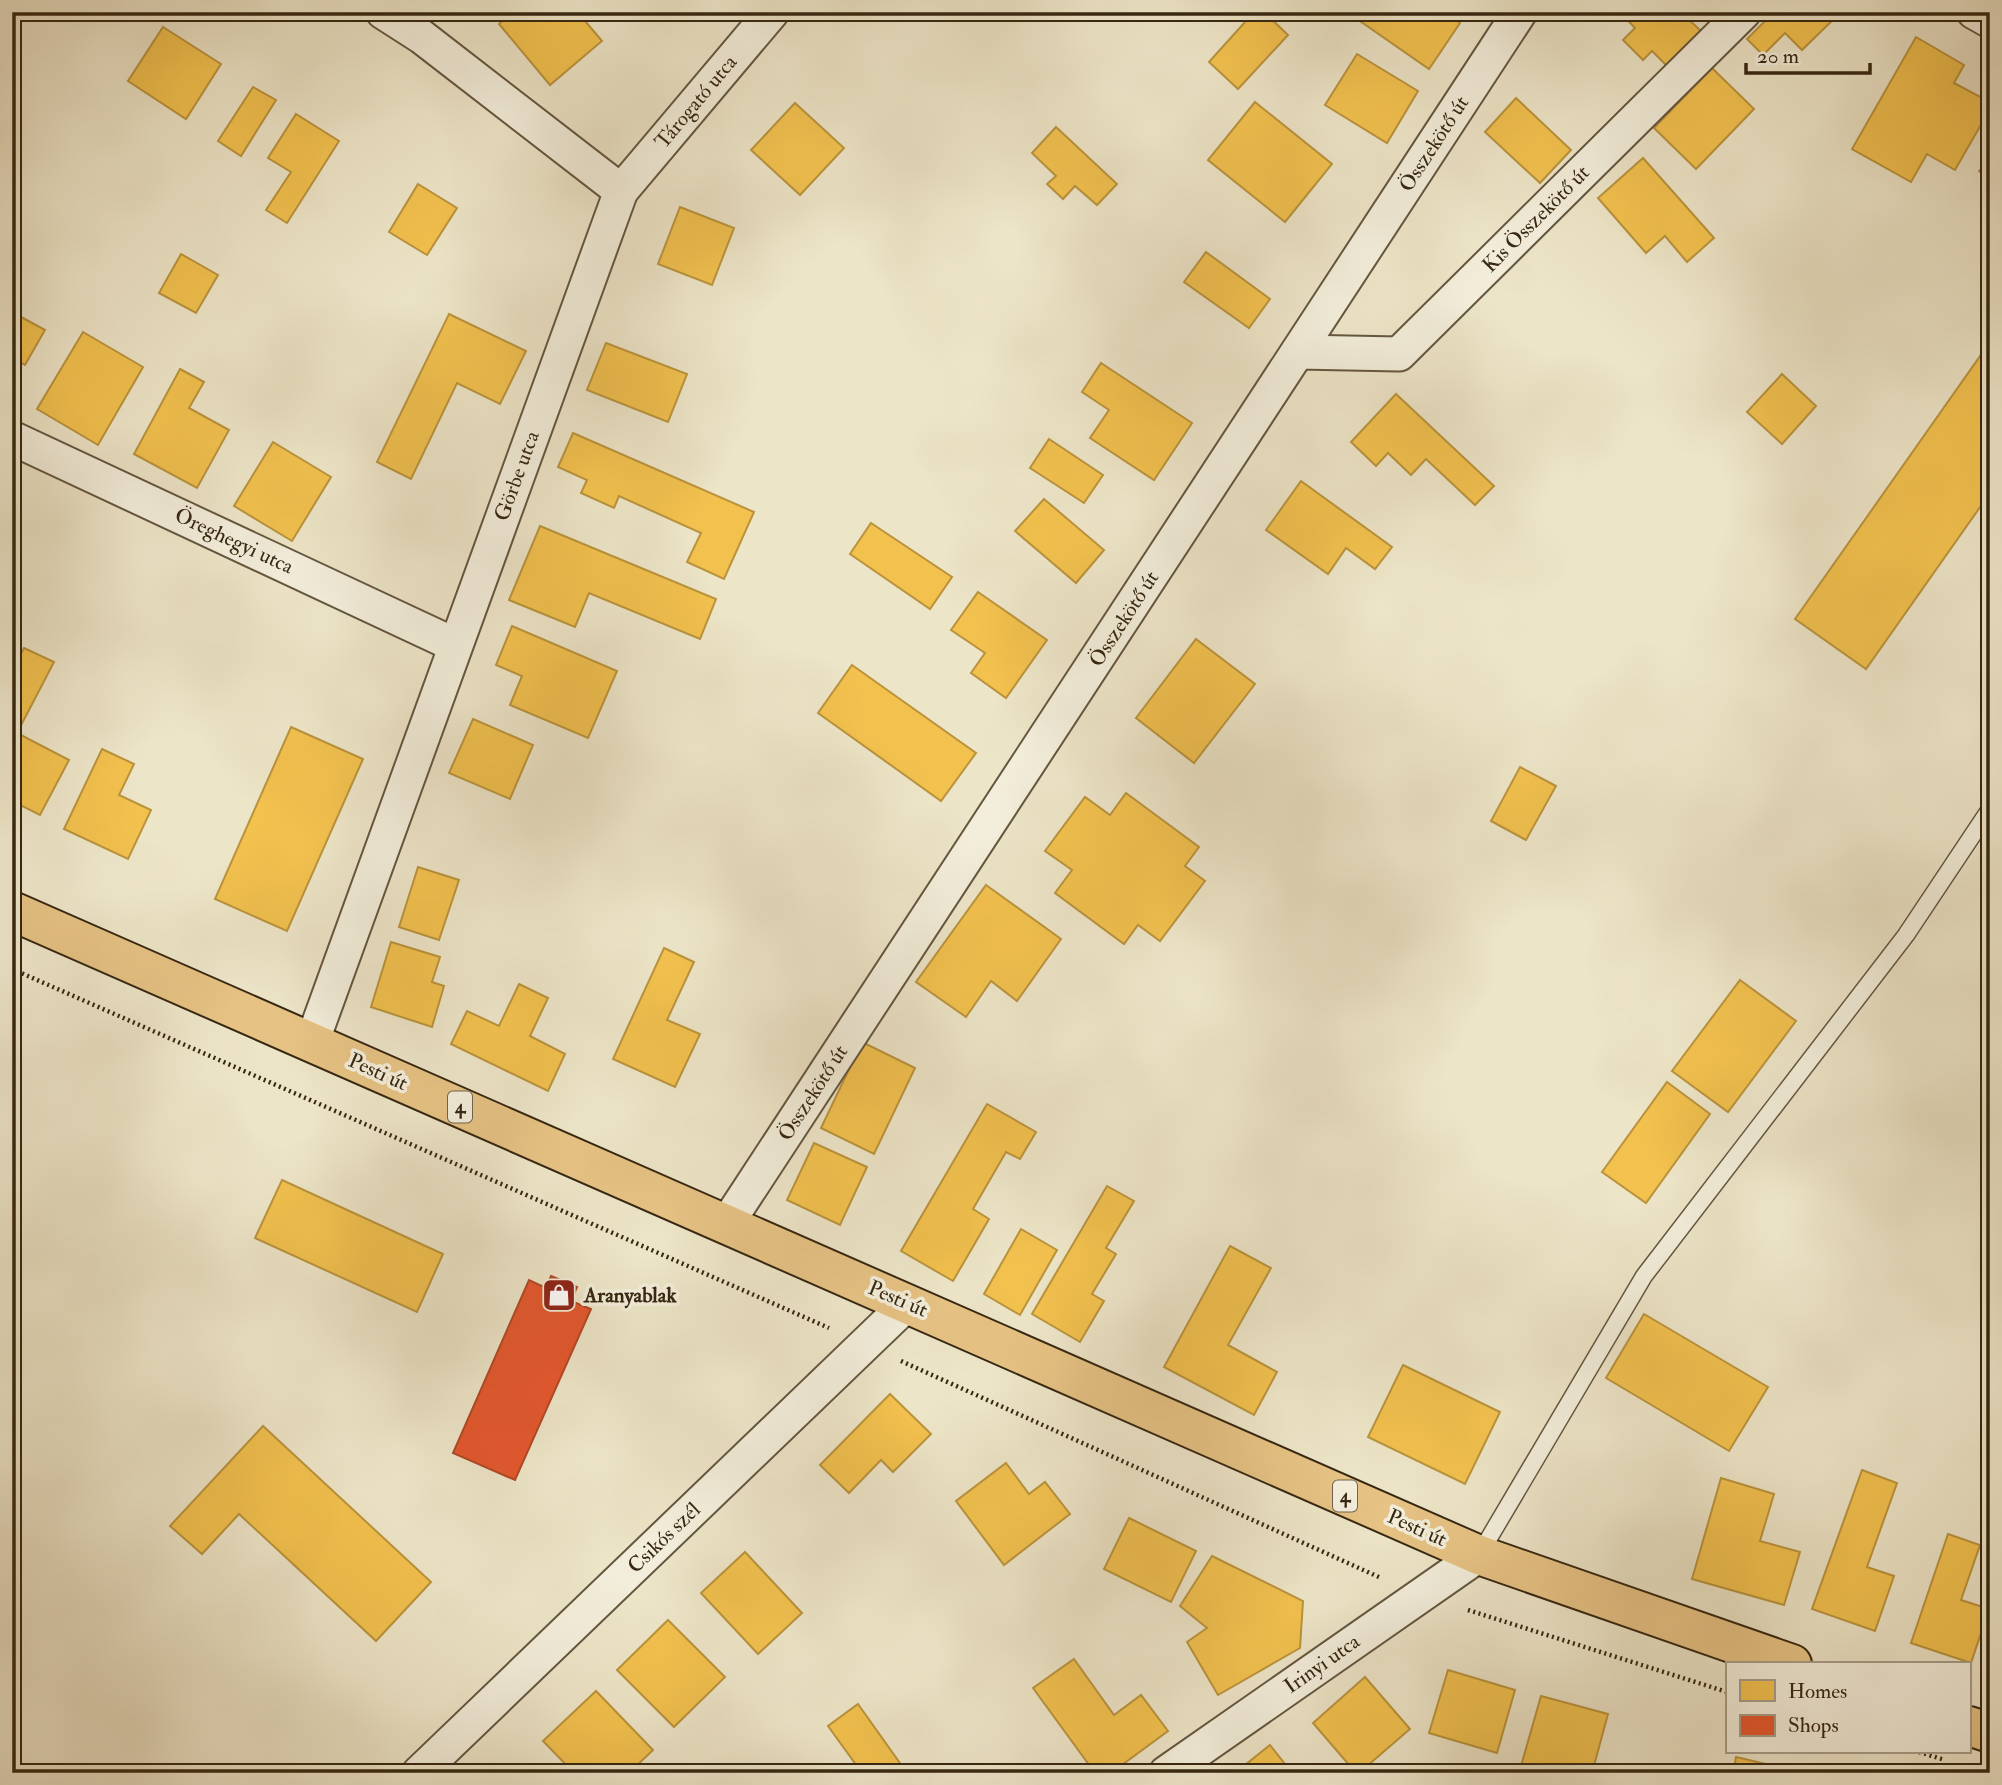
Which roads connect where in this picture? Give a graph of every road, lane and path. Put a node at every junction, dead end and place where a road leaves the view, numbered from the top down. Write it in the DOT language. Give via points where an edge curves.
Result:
graph roads {
  1 [pos="383,12"];
  2 [pos="772,12"];
  3 [pos="1520,12"];
  4 [pos="1744,12"];
  5 [pos="1974,12"];
  6 [pos="1990,21"];
  7 [pos="621,191"];
  8 [pos="1298,352"];
  9 [pos="12,438"];
  10 [pos="455,645"];
  11 [pos="1990,809"];
  12 [pos="12,911"];
  13 [pos="12,969"];
  14 [pos="312,1042"];
  15 [pos="726,1225"];
  16 [pos="908,1303"];
  17 [pos="866,1345"];
  18 [pos="1479,1555"];
  19 [pos="1420,1595"];
  20 [pos="1786,1662"];
  21 [pos="1726,1692"];
  22 [pos="1970,1726"];
  23 [pos="1990,1733"];
  24 [pos="419,1773"];
  25 [pos="1166,1773"];
  1 -- 7 [label="street"];
  2 -- 7 [label="street, Tárogató utca"];
  3 -- 8 [label="street, Összekötő út"];
  4 -- 8 [label="street, Kis Összekötő út" via="1399,354"];
  5 -- 6 [label="street"];
  7 -- 10 [label="street, Görbe utca"];
  8 -- 15 [label="street, Összekötő út"];
  9 -- 10 [label="street, Öreghegyi utca"];
  10 -- 14 [label="street, Görbe utca"];
  11 -- 18 [label="lane" via="1906,935 1644,1276"];
  12 -- 14 [label="main road, Pesti út / 4"];
  13 -- 17 [label="path"];
  14 -- 15 [label="main road, Pesti út / 4"];
  15 -- 16 [label="main road, Pesti út / 4"];
  16 -- 17 [label="street, Csikós szél"];
  16 -- 18 [label="main road, Pesti út / 4"];
  17 -- 19 [label="path"];
  17 -- 24 [label="street, Csikós szél"];
  18 -- 19 [label="street, Irinyi utca"];
  18 -- 20 [label="main road, Pesti út / 4"];
  19 -- 21 [label="path"];
  19 -- 25 [label="street, Irinyi utca"];
  22 -- 23 [label="main road"];
}
